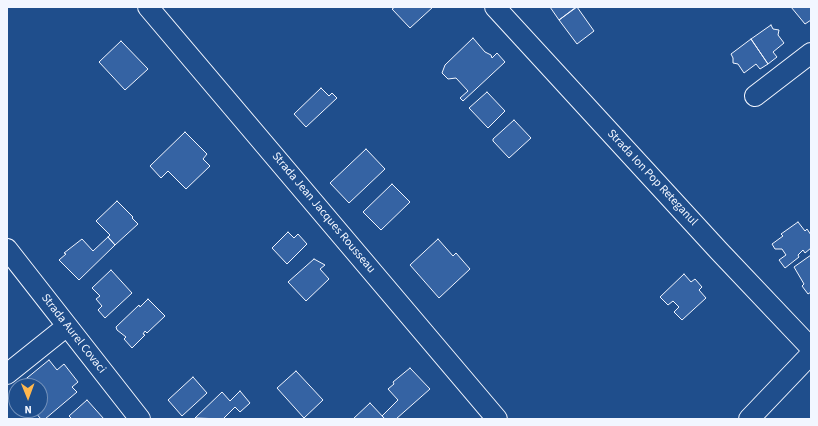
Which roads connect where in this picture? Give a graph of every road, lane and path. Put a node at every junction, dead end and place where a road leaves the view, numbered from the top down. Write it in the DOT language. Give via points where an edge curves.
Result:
graph roads {
  1 [pos="148,7"];
  2 [pos="495,7"];
  3 [pos="811,53"];
  4 [pos="755,96"];
  5 [pos="7,250"];
  6 [pos="67,326"];
  7 [pos="809,344"];
  8 [pos="7,374"];
  9 [pos="140,419"];
  10 [pos="497,419"];
  11 [pos="749,419"];
  1 -- 10 [label="street, Strada Jean Jacques Rousseau"];
  2 -- 7 [label="street, Strada Ion Pop Reteganul"];
  3 -- 4 [label="street"];
  5 -- 6 [label="street, Strada Aurel Covaci"];
  6 -- 8 [label="street"];
  6 -- 9 [label="street, Strada Aurel Covaci"];
  7 -- 11 [label="street"];
}
